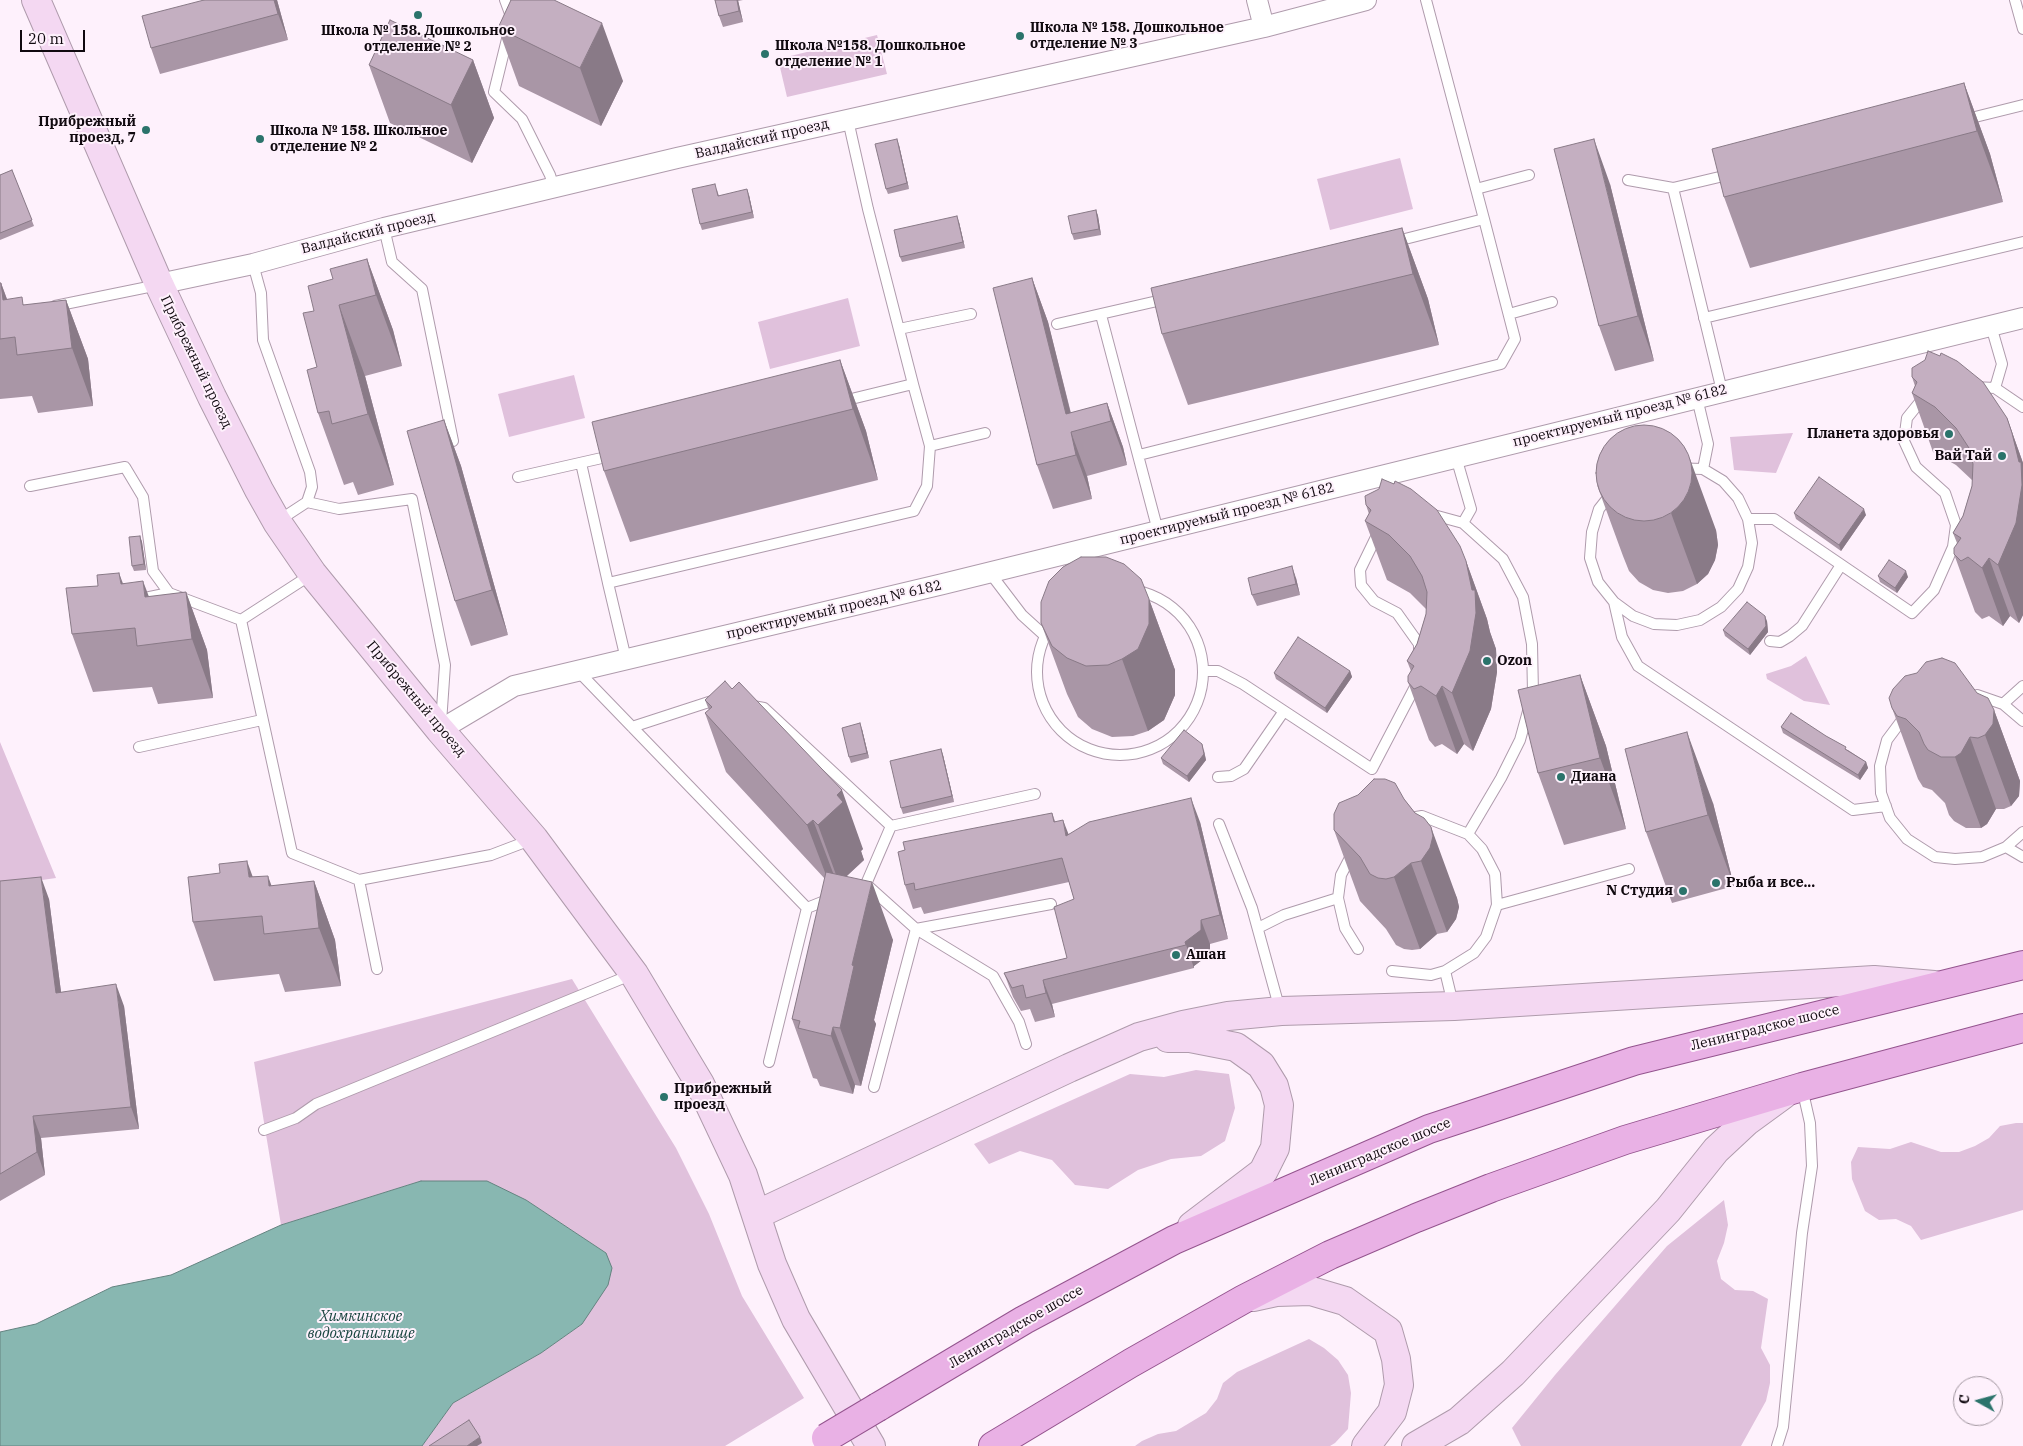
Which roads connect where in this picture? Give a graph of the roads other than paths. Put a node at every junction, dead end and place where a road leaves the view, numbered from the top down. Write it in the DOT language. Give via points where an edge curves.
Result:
graph roads {
  1 [pos="36,0"];
  2 [pos="505,0"];
  3 [pos="1257,0"];
  4 [pos="1366,0"];
  5 [pos="1426,0"];
  6 [pos="2015,0"];
  7 [pos="1264,27"];
  8 [pos="2023,29"];
  9 [pos="2023,105"];
  10 [pos="848,120"];
  11 [pos="1955,122"];
  12 [pos="1741,172"];
  13 [pos="1529,175"];
  14 [pos="1628,180"];
  15 [pos="554,188"];
  16 [pos="1673,188"];
  17 [pos="1476,189"];
  18 [pos="1484,219"];
  19 [pos="384,228"];
  20 [pos="2023,242"];
  21 [pos="1378,245"];
  22 [pos="253,264"];
  23 [pos="159,284"];
  24 [pos="1178,296"];
  25 [pos="1552,302"];
  26 [pos="48,308"];
  27 [pos="972,314"];
  28 [pos="1509,314"];
  29 [pos="1101,315"];
  30 [pos="1704,318"];
  31 [pos="2023,318"];
  32 [pos="1057,324"];
  33 [pos="1991,326"];
  34 [pos="899,329"];
  35 [pos="913,384"];
  36 [pos="1962,386"];
  37 [pos="1995,388"];
  38 [pos="1722,391"];
  39 [pos="1935,393"];
  40 [pos="1697,398"];
  41 [pos="837,402"];
  42 [pos="2023,407"];
  43 [pos="984,433"];
  44 [pos="453,441"];
  45 [pos="930,446"];
  46 [pos="628,452"];
  47 [pos="1138,455"];
  48 [pos="1456,457"];
  49 [pos="581,463"];
  50 [pos="1704,468"];
  51 [pos="518,478"];
  52 [pos="30,486"];
  53 [pos="307,502"];
  54 [pos="1416,512"];
  55 [pos="1385,519"];
  56 [pos="1748,519"];
  57 [pos="277,522"];
  58 [pos="1463,523"];
  59 [pos="1158,531"];
  60 [pos="1841,565"];
  61 [pos="312,573"];
  62 [pos="990,573"];
  63 [pos="608,583"];
  64 [pos="168,593"];
  65 [pos="129,601"];
  66 [pos="1614,602"];
  67 [pos="241,620"];
  68 [pos="1044,634"];
  69 [pos="1770,641"];
  70 [pos="626,659"];
  71 [pos="578,671"];
  72 [pos="1204,671"];
  73 [pos="2023,686"];
  74 [pos="1969,695"];
  75 [pos="2003,704"];
  76 [pos="1918,708"];
  77 [pos="1284,711"];
  78 [pos="262,720"];
  79 [pos="2023,721"];
  80 [pos="632,727"];
  81 [pos="440,730"];
  82 [pos="139,747"];
  83 [pos="1218,777"];
  84 [pos="1035,794"];
  85 [pos="1886,806"];
  86 [pos="1403,819"];
  87 [pos="1219,824"];
  88 [pos="891,826"];
  89 [pos="2023,832"];
  90 [pos="1468,834"];
  91 [pos="534,839"];
  92 [pos="1357,845"];
  93 [pos="2006,847"];
  94 [pos="2023,857"];
  95 [pos="1628,869"];
  96 [pos="359,880"];
  97 [pos="866,884"];
  98 [pos="1338,898"];
  99 [pos="1051,904"];
  100 [pos="1497,905"];
  101 [pos="807,908"];
  102 [pos="1258,928"];
  103 [pos="916,929"];
  104 [pos="1358,949"];
  105 [pos="2023,965"];
  106 [pos="377,970"];
  107 [pos="1445,971"];
  108 [pos="1392,972"];
  109 [pos="634,974"];
  110 [pos="1940,985"];
  111 [pos="1454,1006"];
  112 [pos="1281,1011"];
  113 [pos="2023,1028"];
  114 [pos="1139,1037"];
  115 [pos="1026,1044"];
  116 [pos="769,1062"];
  117 [pos="874,1087"];
  118 [pos="1794,1089"];
  119 [pos="264,1130"];
  120 [pos="756,1215"];
  121 [pos="1174,1240"];
  122 [pos="1244,1299"];
  123 [pos="819,1442"];
  124 [pos="871,1446"];
  125 [pos="993,1446"];
  126 [pos="1366,1446"];
  127 [pos="1416,1446"];
  128 [pos="1777,1446"];
  1 -- 23 [label="street, Прибрежный проезд"];
  2 -- 15 [label="lane" via="515,18 494,92 522,119"];
  3 -- 7 [label="street"];
  4 -- 7 [label="street, Валдайский проезд"];
  5 -- 17 [label="lane"];
  6 -- 8 [label="lane"];
  7 -- 10 [label="street, Валдайский проезд"];
  9 -- 11 [label="lane"];
  10 -- 15 [label="street, Валдайский проезд"];
  10 -- 34 [label="lane"];
  12 -- 16 [label="lane"];
  13 -- 17 [label="lane"];
  14 -- 16 [label="lane"];
  15 -- 19 [label="street, Валдайский проезд"];
  16 -- 30 [label="lane"];
  17 -- 18 [label="lane"];
  18 -- 21 [label="lane"];
  18 -- 28 [label="lane"];
  19 -- 22 [label="street, Валдайский проезд"];
  19 -- 44 [label="lane" via="392,262 422,289"];
  20 -- 30 [label="lane"];
  22 -- 23 [label="street, Валдайский проезд"];
  22 -- 53 [label="lane" via="261,293 263,340 310,472 312,487"];
  23 -- 26 [label="lane"];
  23 -- 57 [label="street, Прибрежный проезд" via="212,397"];
  24 -- 29 [label="lane"];
  25 -- 28 [label="lane"];
  27 -- 34 [label="lane"];
  28 -- 47 [label="lane" via="1515,339 1501,364"];
  29 -- 32 [label="lane"];
  29 -- 47 [label="lane"];
  30 -- 38 [label="lane"];
  31 -- 33 [label="street, проектируемый проезд № 6182"];
  33 -- 37 [label="lane" via="2002,364"];
  33 -- 38 [label="street, проектируемый проезд № 6182"];
  34 -- 35 [label="lane"];
  35 -- 41 [label="lane"];
  35 -- 45 [label="lane"];
  36 -- 37 [label="lane"];
  37 -- 42 [label="lane"];
  38 -- 40 [label="street, проектируемый проезд № 6182"];
  39 -- 60 [label="lane" via="1926,395 1907,418 1904,441 1916,467 1945,493 1956,525 1953,547 1934,590 1912,614"];
  40 -- 48 [label="street, проектируемый проезд № 6182"];
  40 -- 50 [label="lane" via="1708,444"];
  43 -- 45 [label="lane"];
  45 -- 63 [label="lane" via="927,486 914,511"];
  46 -- 49 [label="lane"];
  47 -- 59 [label="lane"];
  48 -- 58 [label="lane" via="1470,510"];
  48 -- 59 [label="street, проектируемый проезд № 6182"];
  49 -- 51 [label="lane"];
  49 -- 63 [label="lane"];
  50 -- 56 [label="lane" via="1723,481 1738,498"];
  50 -- 66 [label="lane" via="1668,468 1636,475 1614,490 1599,509 1592,532 1590,558 1598,582"];
  52 -- 64 [label="lane" via="125,467 143,497 153,571"];
  53 -- 57 [label="lane"];
  53 -- 81 [label="lane" via="339,509 412,499 445,665"];
  54 -- 58 [label="lane"];
  55 -- 77 [label="lane" via="1360,570 1361,585 1374,601 1397,613 1419,644 1419,679 1372,769"];
  56 -- 60 [label="lane" via="1774,519"];
  56 -- 66 [label="lane" via="1752,543 1748,567 1738,589 1721,607 1700,620 1677,625 1654,624 1633,616"];
  57 -- 61 [label="street, Прибрежный проезд"];
  58 -- 90 [label="lane" via="1503,559 1523,597 1532,644 1534,693 1520,740"];
  59 -- 62 [label="street, проектируемый проезд № 6182"];
  60 -- 69 [label="lane" via="1802,626 1780,642"];
  61 -- 67 [label="lane"];
  61 -- 81 [label="street, Прибрежный проезд"];
  62 -- 68 [label="lane" via="1022,615"];
  62 -- 70 [label="street, проектируемый проезд № 6182"];
  63 -- 70 [label="lane"];
  64 -- 65 [label="lane"];
  64 -- 67 [label="lane"];
  66 -- 85 [label="lane" via="1622,637 1638,666 1853,810"];
  67 -- 78 [label="lane"];
  68 -- 72 [label="lane" via="1065,609 1095,592 1145,592 1177,610 1195,634"];
  68 -- 72 [label="lane" via="1036,664 1039,696 1052,722 1078,745 1100,754 1141,754 1167,742 1198,703"];
  70 -- 71 [label="street, проектируемый проезд № 6182"];
  71 -- 80 [label="lane"];
  71 -- 81 [label="street, проектируемый проезд № 6182" via="514,686"];
  72 -- 77 [label="lane" via="1218,671"];
  73 -- 75 [label="lane"];
  74 -- 75 [label="lane"];
  75 -- 79 [label="lane"];
  76 -- 85 [label="lane" via="1903,718 1887,740 1880,766 1881,793"];
  77 -- 83 [label="lane" via="1244,768 1231,776"];
  78 -- 82 [label="lane"];
  78 -- 96 [label="lane" via="292,853"];
  80 -- 88 [label="lane" via="715,700 764,708"];
  80 -- 101 [label="lane"];
  81 -- 91 [label="street, Прибрежный проезд"];
  84 -- 88 [label="lane"];
  85 -- 93 [label="lane" via="1890,818 1907,839 1935,857 1982,857"];
  86 -- 90 [label="lane" via="1422,816"];
  87 -- 102 [label="lane"];
  88 -- 97 [label="lane"];
  89 -- 93 [label="lane"];
  90 -- 100 [label="lane" via="1482,849 1494,874"];
  91 -- 96 [label="lane" via="491,855"];
  91 -- 109 [label="street, Прибрежный проезд"];
  92 -- 98 [label="lane" via="1341,874"];
  93 -- 94 [label="lane"];
  95 -- 100 [label="lane"];
  96 -- 106 [label="lane"];
  97 -- 101 [label="lane"];
  97 -- 103 [label="lane"];
  98 -- 102 [label="lane" via="1284,915"];
  98 -- 104 [label="lane" via="1345,928"];
  99 -- 103 [label="lane"];
  100 -- 107 [label="lane" via="1486,937 1474,953"];
  101 -- 116 [label="lane"];
  102 -- 112 [label="lane"];
  103 -- 115 [label="lane" via="993,976 1020,1022"];
  103 -- 117 [label="lane"];
  105 -- 110 [label="main road, Ленинградское шоссе"];
  107 -- 108 [label="lane" via="1431,975"];
  107 -- 111 [label="lane"];
  109 -- 119 [label="lane" via="316,1104 296,1118"];
  109 -- 120 [label="street, Прибрежный проезд" via="700,1084 743,1175"];
  110 -- 111 [label="street" via="1874,980"];
  110 -- 121 [label="main road, Ленинградское шоссе" via="1634,1061 1429,1129"];
  111 -- 112 [label="street"];
  112 -- 114 [label="street" via="1228,1016"];
  113 -- 118 [label="main road"];
  114 -- 120 [label="street"];
  114 -- 121 [label="street" via="1190,1038 1236,1047 1261,1064 1274,1086 1279,1105 1276,1148 1263,1172"];
  118 -- 122 [label="main road" via="1625,1140 1491,1188 1330,1255"];
  118 -- 127 [label="street" via="1746,1122 1716,1150 1668,1210 1513,1373 1458,1421"];
  118 -- 128 [label="lane" via="1810,1123 1812,1166 1802,1233 1783,1427"];
  120 -- 124 [label="street, Прибрежный проезд" via="772,1264 796,1319"];
  121 -- 123 [label="main road, Ленинградское шоссе, bridge" via="1024,1320"];
  122 -- 125 [label="main road"];
  122 -- 126 [label="street" via="1276,1292 1311,1291 1345,1301 1388,1331 1399,1385 1392,1412"];
}
